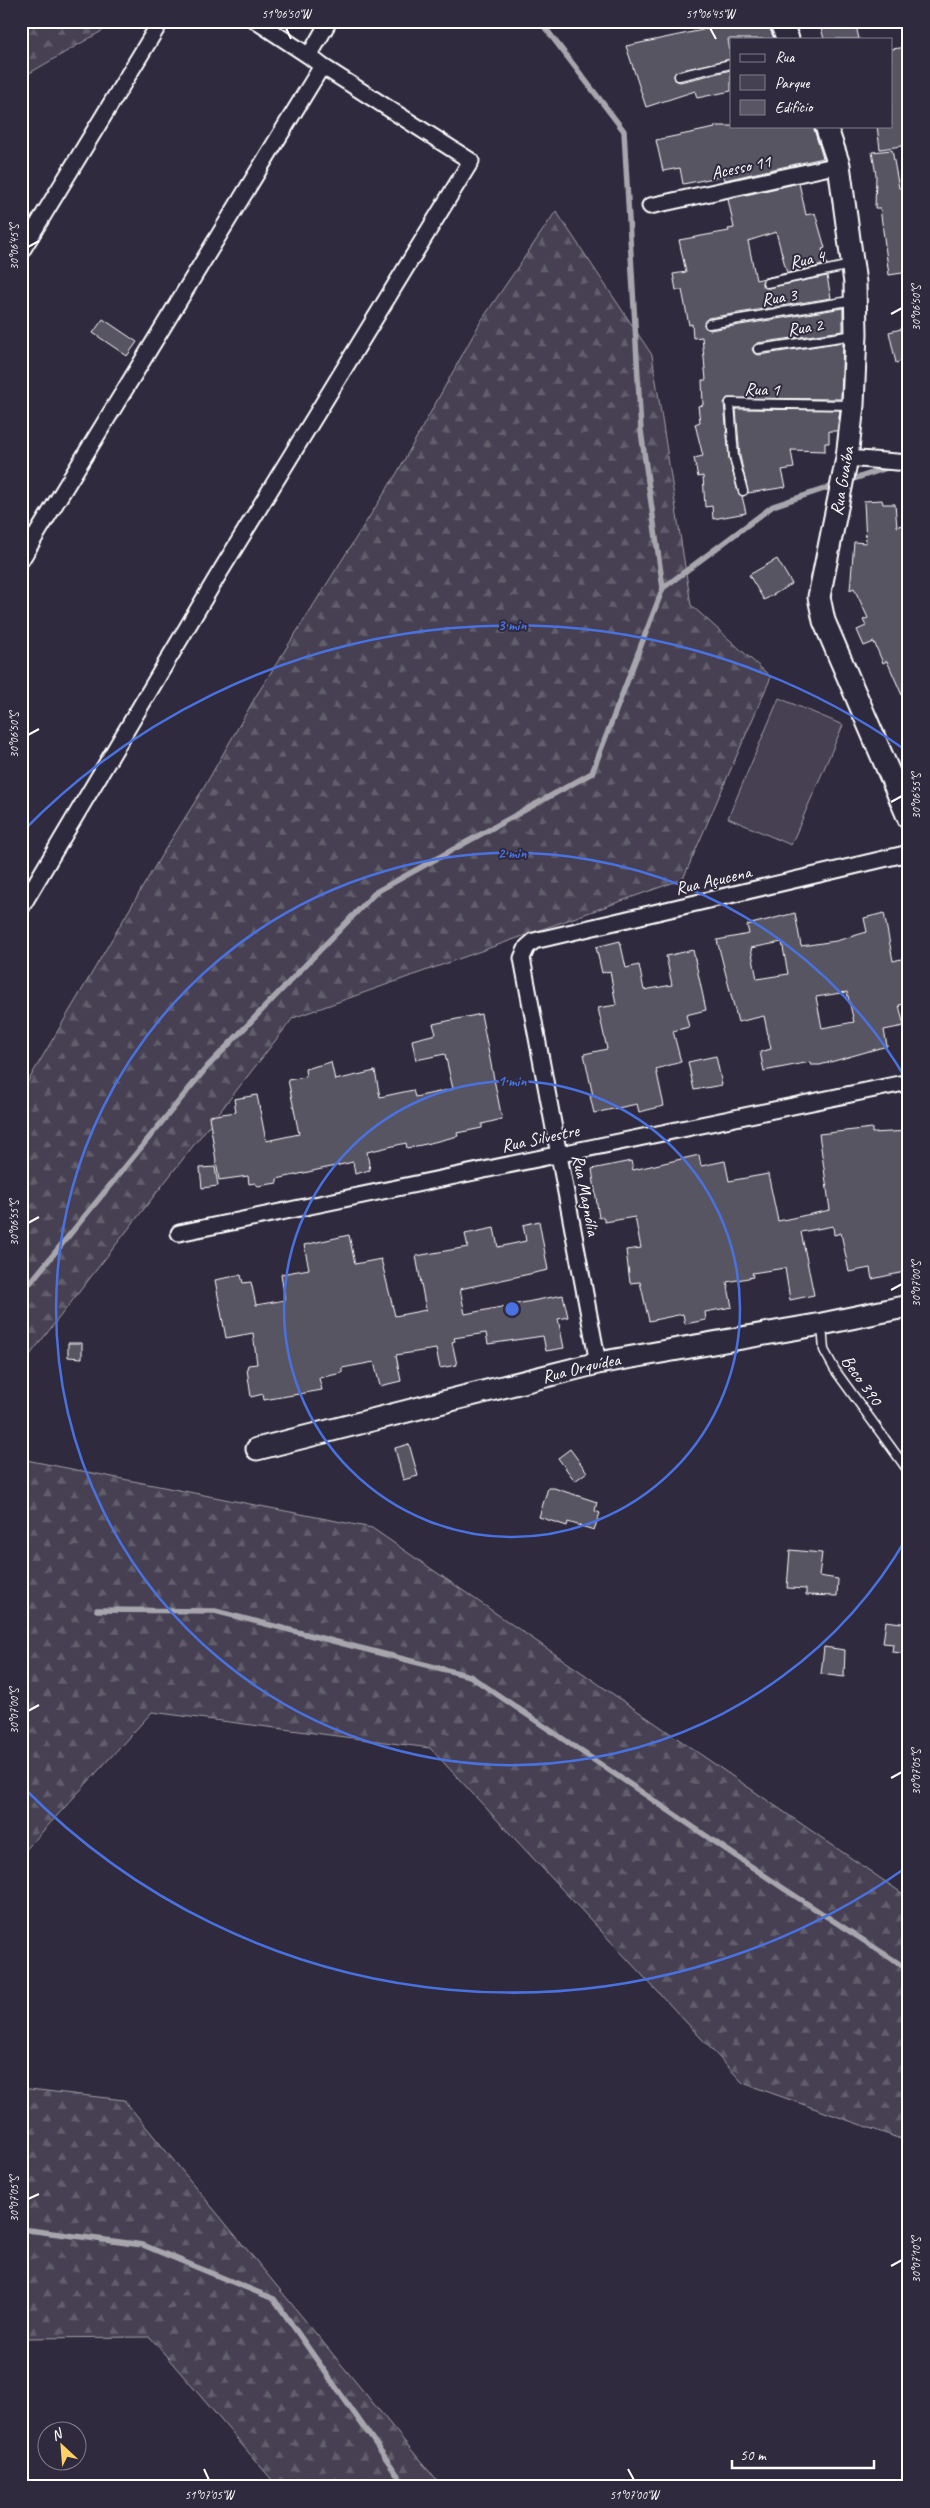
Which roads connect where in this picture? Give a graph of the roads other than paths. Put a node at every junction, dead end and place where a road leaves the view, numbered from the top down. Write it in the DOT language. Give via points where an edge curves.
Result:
graph roads {
  1 [pos="161,21"];
  2 [pos="256,21"];
  3 [pos="329,21"];
  4 [pos="780,21"];
  5 [pos="788,38"];
  6 [pos="309,56"];
  7 [pos="730,64"];
  8 [pos="322,66"];
  9 [pos="679,76"];
  10 [pos="827,128"];
  11 [pos="840,165"];
  12 [pos="650,206"];
  13 [pos="21,252"];
  14 [pos="852,265"];
  15 [pos="767,283"];
  16 [pos="855,300"];
  17 [pos="709,324"];
  18 [pos="856,334"];
  19 [pos="758,349"];
  20 [pos="853,405"];
  21 [pos="847,458"];
  22 [pos="909,464"];
  23 [pos="742,491"];
  24 [pos="21,560"];
  25 [pos="909,819"];
  26 [pos="909,853"];
  27 [pos="21,908"];
  28 [pos="527,947"];
  29 [pos="909,1082"];
  30 [pos="558,1153"];
  31 [pos="179,1232"];
  32 [pos="909,1306"];
  33 [pos="822,1324"];
  34 [pos="598,1363"];
  35 [pos="257,1450"];
  36 [pos="909,1472"];
  1 -- 13 [label="street"];
  2 -- 6 [label="street"];
  3 -- 6 [label="street"];
  4 -- 5 [label="street"];
  6 -- 8 [label="street"];
  7 -- 9 [label="lane"];
  8 -- 24 [label="street"];
  8 -- 27 [label="street" via="471,161 217,577"];
  10 -- 11 [label="street, Rua Guaíba"];
  11 -- 12 [label="street, Acesso 11"];
  11 -- 14 [label="street, Rua Guaíba"];
  14 -- 15 [label="lane, Rua 4"];
  14 -- 16 [label="street, Rua Guaíba"];
  16 -- 17 [label="lane, Rua 3"];
  16 -- 18 [label="street, Rua Guaíba"];
  18 -- 19 [label="lane, Rua 2"];
  18 -- 20 [label="street, Rua Guaíba"];
  20 -- 21 [label="street, Rua Guaíba"];
  20 -- 23 [label="lane, Rua 1" via="730,403 734,457"];
  21 -- 22 [label="street"];
  21 -- 25 [label="street, Rua Guaíba" via="819,597 824,620"];
  26 -- 28 [label="street, Rua Açucena" via="534,941"];
  28 -- 30 [label="street, Rua Magnólia" via="522,958"];
  29 -- 30 [label="street, Rua Silvestre"];
  30 -- 31 [label="street, Rua Silvestre"];
  30 -- 34 [label="street, Rua Magnólia"];
  32 -- 33 [label="street, Rua Orquídea"];
  33 -- 34 [label="street, Rua Orquídea"];
  33 -- 36 [label="lane, Beco 390" via="824,1350 835,1370"];
  34 -- 35 [label="street, Rua Orquídea"];
}
